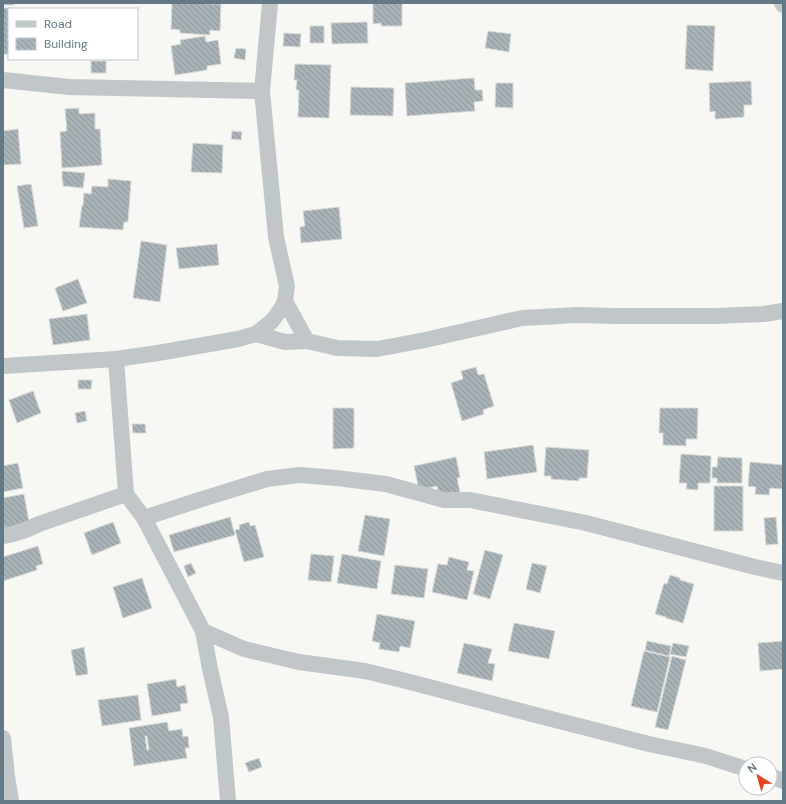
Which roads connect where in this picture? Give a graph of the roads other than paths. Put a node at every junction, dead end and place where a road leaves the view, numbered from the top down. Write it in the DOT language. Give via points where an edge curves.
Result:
graph roads {
  1 [pos="270,3"];
  2 [pos="3,80"];
  3 [pos="262,91"];
  4 [pos="285,301"];
  5 [pos="783,311"];
  6 [pos="256,334"];
  7 [pos="307,341"];
  8 [pos="116,359"];
  9 [pos="3,366"];
  10 [pos="126,494"];
  11 [pos="144,518"];
  12 [pos="3,536"];
  13 [pos="783,574"];
  14 [pos="203,631"];
  15 [pos="3,744"];
  16 [pos="738,766"];
  17 [pos="11,801"];
  18 [pos="228,801"];
  1 -- 3 [label="street"];
  2 -- 3 [label="street" via="69,87"];
  3 -- 4 [label="street" via="276,237 287,286"];
  4 -- 6 [label="street" via="272,321"];
  4 -- 7 [label="street"];
  5 -- 7 [label="street" via="716,316 578,315 522,318 377,349 337,348"];
  6 -- 7 [label="street" via="285,342"];
  6 -- 8 [label="street" via="231,341"];
  8 -- 9 [label="street"];
  8 -- 10 [label="street"];
  10 -- 11 [label="street"];
  10 -- 12 [label="street"];
  11 -- 13 [label="street" via="267,479 300,475 336,478 386,484 444,500 470,500 586,523"];
  11 -- 14 [label="street"];
  14 -- 16 [label="street" via="244,649 298,662 372,673 641,742 706,756"];
  14 -- 18 [label="street" via="221,717"];
  15 -- 17 [label="street"];
}
